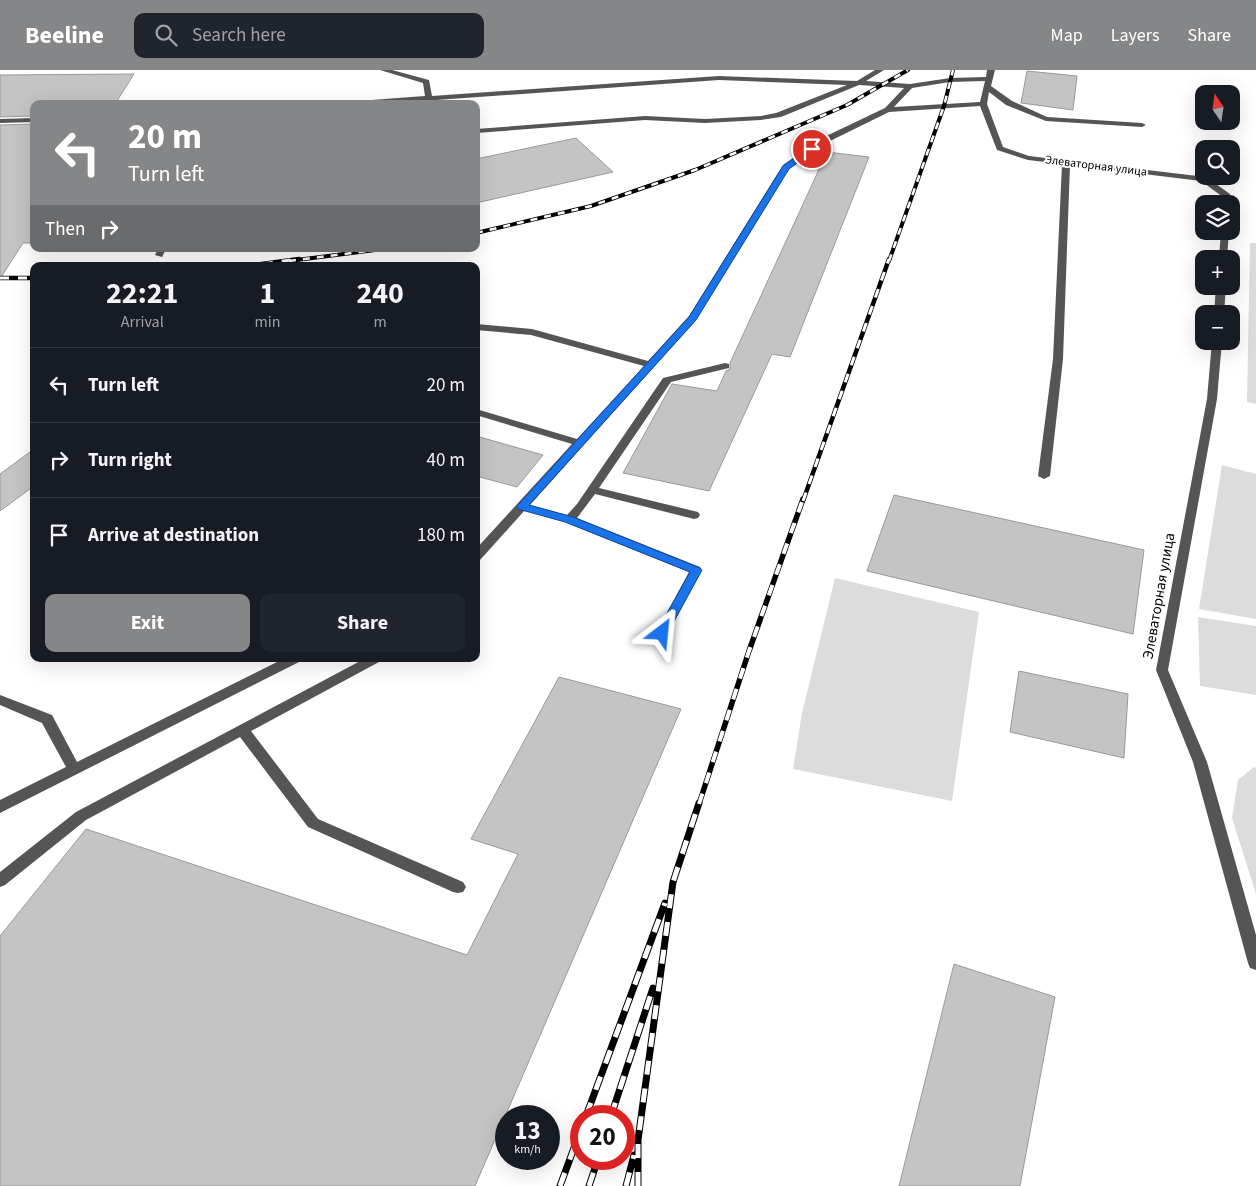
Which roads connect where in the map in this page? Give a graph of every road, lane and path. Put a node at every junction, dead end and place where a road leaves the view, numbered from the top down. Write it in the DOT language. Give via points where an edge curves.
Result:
graph roads {
  1 [pos="384,70"];
  2 [pos="880,70"];
  3 [pos="991,70"];
  4 [pos="858,83"];
  5 [pos="988,83"];
  6 [pos="910,86"];
  7 [pos="429,97"];
  8 [pos="393,100"];
  9 [pos="983,104"];
  10 [pos="888,110"];
  11 [pos="30,120"];
  12 [pos="0,121"];
  13 [pos="1142,125"];
  14 [pos="480,131"];
  15 [pos="1066,162"];
  16 [pos="1226,195"];
  17 [pos="480,327"];
  18 [pos="1216,350"];
  19 [pos="650,365"];
  20 [pos="725,366"];
  21 [pos="480,413"];
  22 [pos="579,443"];
  23 [pos="1044,476"];
  24 [pos="592,490"];
  25 [pos="522,506"];
  26 [pos="694,515"];
  27 [pos="569,520"];
  28 [pos="480,553"];
  29 [pos="662,633"];
  30 [pos="288,662"];
  31 [pos="368,662"];
  32 [pos="0,700"];
  33 [pos="242,730"];
  34 [pos="76,770"];
  35 [pos="0,807"];
  36 [pos="0,881"];
  37 [pos="458,887"];
  38 [pos="1256,964"];
  1 -- 7 [label="street" via="426,82"];
  2 -- 4 [label="street"];
  3 -- 5 [label="street"];
  4 -- 6 [label="street"];
  4 -- 7 [label="street" via="719,78"];
  4 -- 14 [label="street" via="778,115 761,118 705,121 645,118"];
  5 -- 6 [label="street" via="950,80"];
  5 -- 9 [label="street"];
  5 -- 13 [label="street" via="1009,103 1046,119"];
  6 -- 10 [label="street"];
  7 -- 8 [label="street"];
  9 -- 10 [label="street"];
  9 -- 15 [label="street, Элеваторная улица" via="1000,148 1028,158"];
  10 -- 19 [label="street" via="825,140 786,167 693,318"];
  11 -- 12 [label="street"];
  15 -- 16 [label="street, Элеваторная улица" via="1203,179"];
  15 -- 23 [label="street" via="1058,359"];
  17 -- 19 [label="street" via="532,332"];
  18 -- 38 [label="street, Элеваторная улица" via="1212,399 1162,670 1200,762"];
  19 -- 22 [label="street"];
  20 -- 24 [label="street" via="667,380"];
  21 -- 22 [label="street"];
  22 -- 25 [label="street"];
  24 -- 26 [label="street"];
  24 -- 27 [label="street"];
  25 -- 27 [label="street"];
  25 -- 28 [label="street"];
  27 -- 29 [label="street" via="696,570"];
  30 -- 34 [label="street"];
  31 -- 33 [label="street"];
  32 -- 34 [label="street" via="47,718"];
  33 -- 36 [label="street" via="81,816"];
  33 -- 37 [label="street" via="313,823"];
  34 -- 35 [label="street"];
}
